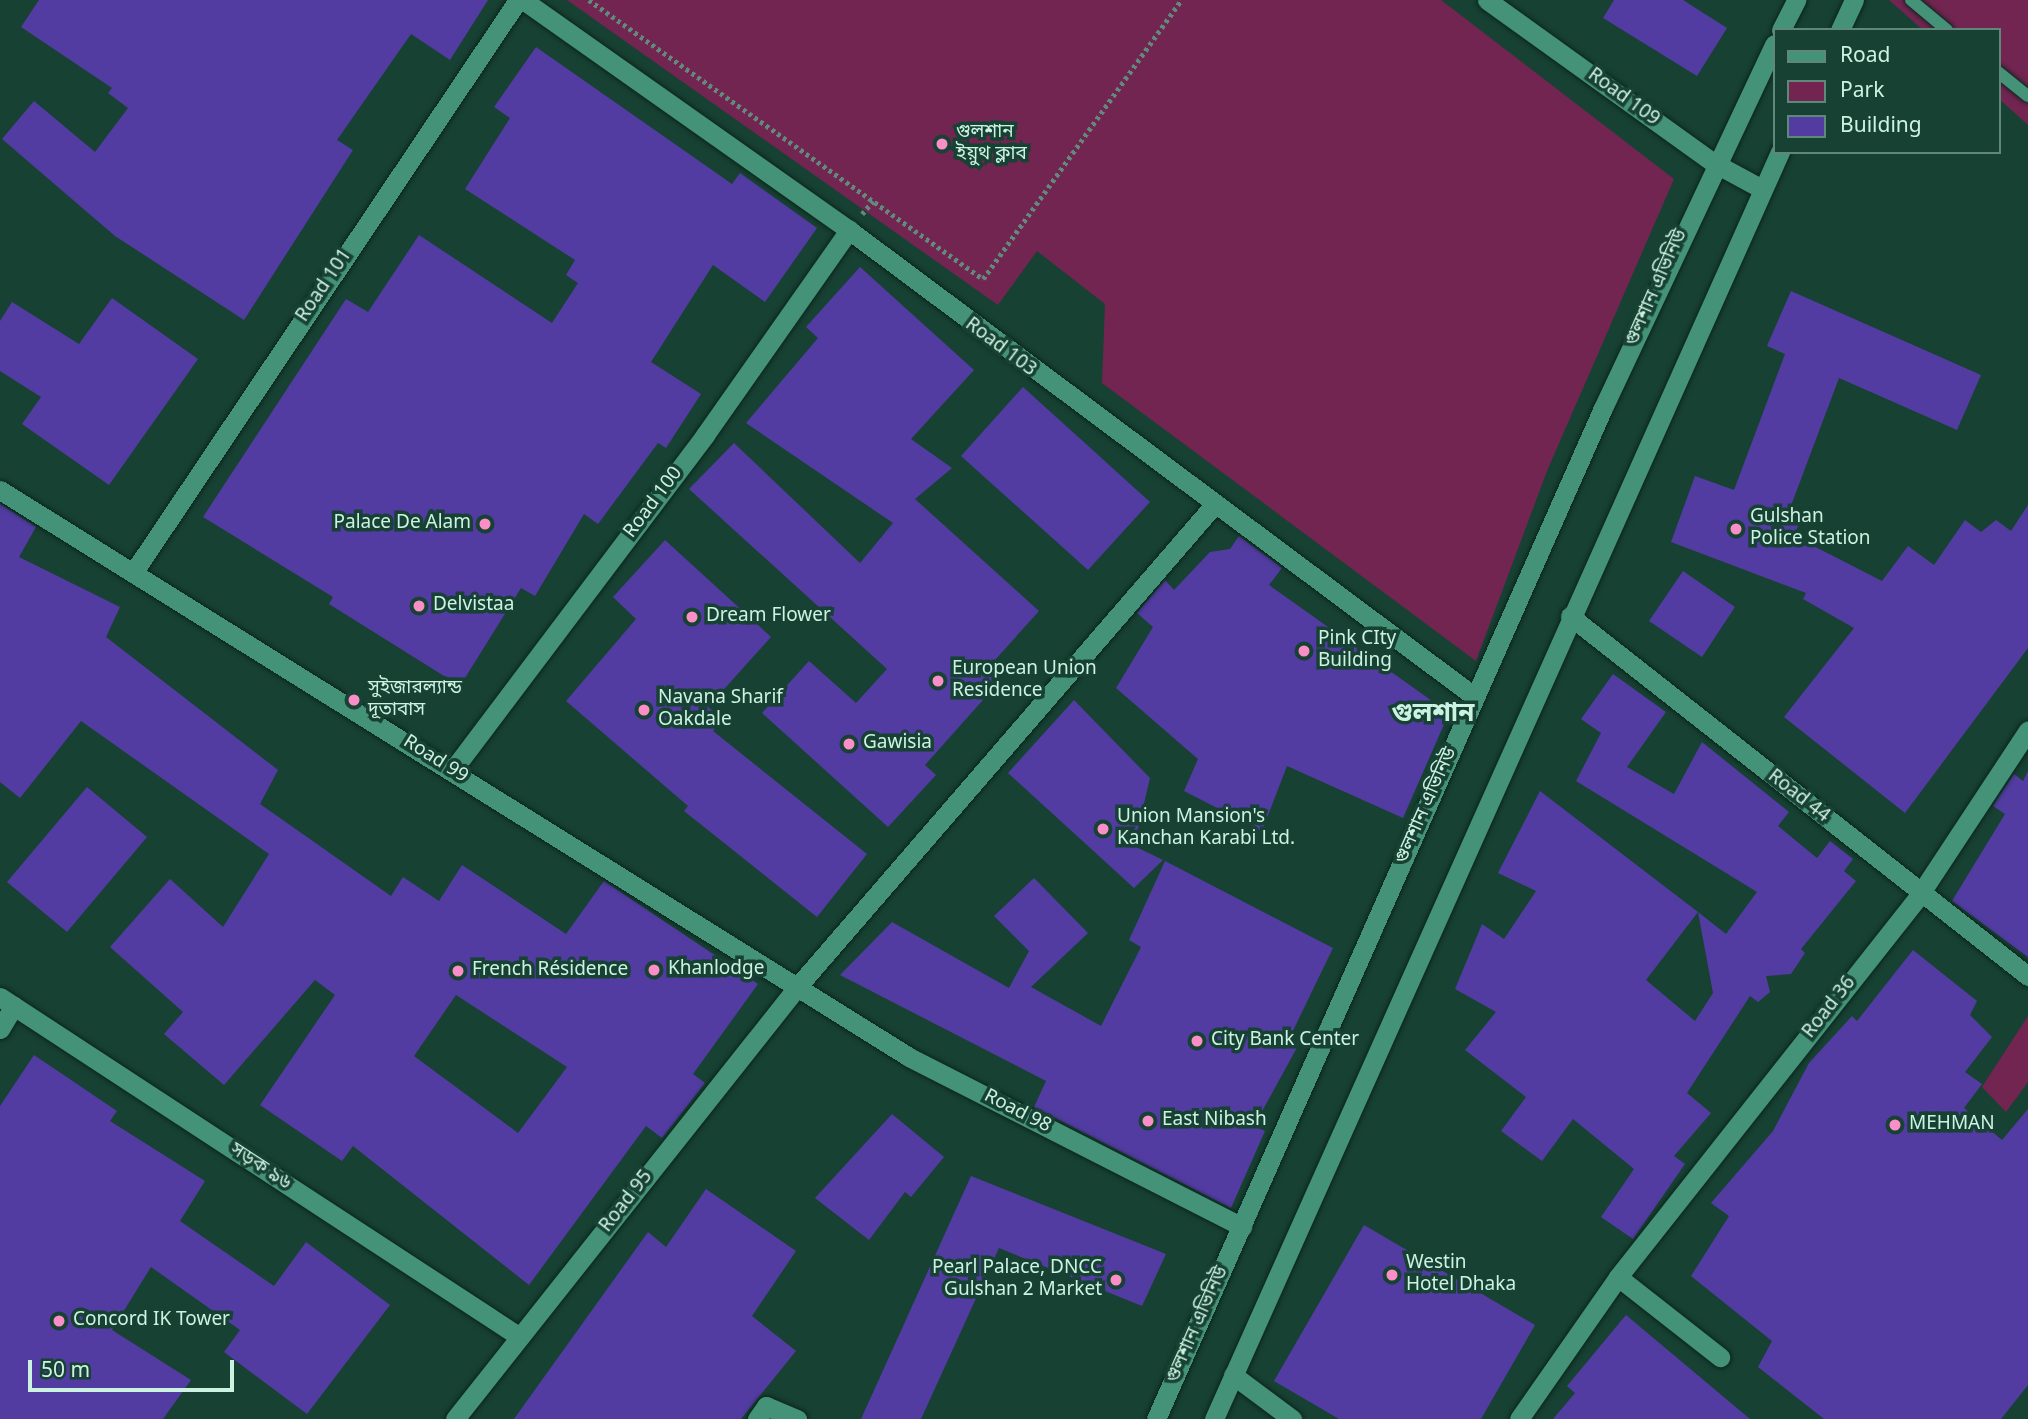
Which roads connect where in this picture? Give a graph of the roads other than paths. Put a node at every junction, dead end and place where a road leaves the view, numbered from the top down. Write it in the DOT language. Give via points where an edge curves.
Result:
graph roads {
  1 [pos="518,0"];
  2 [pos="523,0"];
  3 [pos="1487,0"];
  4 [pos="1796,0"];
  5 [pos="1854,0"];
  6 [pos="1911,0"];
  7 [pos="1782,28"];
  8 [pos="1841,28"];
  9 [pos="1945,28"];
  10 [pos="1772,48"];
  11 [pos="2000,74"];
  12 [pos="2028,96"];
  13 [pos="1779,154"];
  14 [pos="1714,163"];
  15 [pos="1762,189"];
  16 [pos="849,230"];
  17 [pos="0,490"];
  18 [pos="1213,506"];
  19 [pos="133,573"];
  20 [pos="1570,616"];
  21 [pos="1475,697"];
  22 [pos="2028,730"];
  23 [pos="452,771"];
  24 [pos="1920,894"];
  25 [pos="2028,976"];
  26 [pos="798,986"];
  27 [pos="7,1001"];
  28 [pos="0,1030"];
  29 [pos="1242,1227"];
  30 [pos="1618,1277"];
  31 [pos="520,1337"];
  32 [pos="1720,1357"];
  33 [pos="1233,1375"];
  34 [pos="455,1419"];
  35 [pos="757,1419"];
  36 [pos="797,1419"];
  37 [pos="1156,1419"];
  38 [pos="1214,1419"];
  39 [pos="1292,1419"];
  40 [pos="1519,1419"];
  1 -- 19 [label="street, Road 101"];
  2 -- 16 [label="street, Road 103"];
  3 -- 14 [label="street, Road 109"];
  4 -- 7 [label="street"];
  5 -- 8 [label="street"];
  6 -- 9 [label="lane"];
  10 -- 14 [label="street, গুলশান এভিনিউ"];
  11 -- 12 [label="lane"];
  13 -- 15 [label="street"];
  14 -- 15 [label="street, Road 109"];
  14 -- 21 [label="street, গুলশান এভিনিউ"];
  15 -- 20 [label="street"];
  16 -- 18 [label="street, Road 103"];
  16 -- 23 [label="street, Road 100" via="705,435"];
  17 -- 19 [label="street, Road 99"];
  18 -- 21 [label="street, Road 103"];
  18 -- 26 [label="street, Road 95"];
  19 -- 23 [label="street, Road 99"];
  20 -- 24 [label="street, Road 44"];
  20 -- 33 [label="street"];
  21 -- 29 [label="street, গুলশান এভিনিউ"];
  22 -- 24 [label="street, Road 36"];
  23 -- 26 [label="street, Road 99"];
  24 -- 25 [label="street, Road 44"];
  24 -- 30 [label="street, Road 36"];
  26 -- 29 [label="street, Road 98" via="909,1057"];
  26 -- 31 [label="street, Road 95"];
  27 -- 28 [label="street"];
  27 -- 31 [label="street, সড়ক ৯৬"];
  29 -- 37 [label="street, গুলশান এভিনিউ"];
  30 -- 32 [label="street"];
  30 -- 40 [label="street, Road 36"];
  31 -- 34 [label="street, Road 95"];
  33 -- 38 [label="street"];
  33 -- 39 [label="street"];
  35 -- 36 [label="street" via="766,1406"];
}
